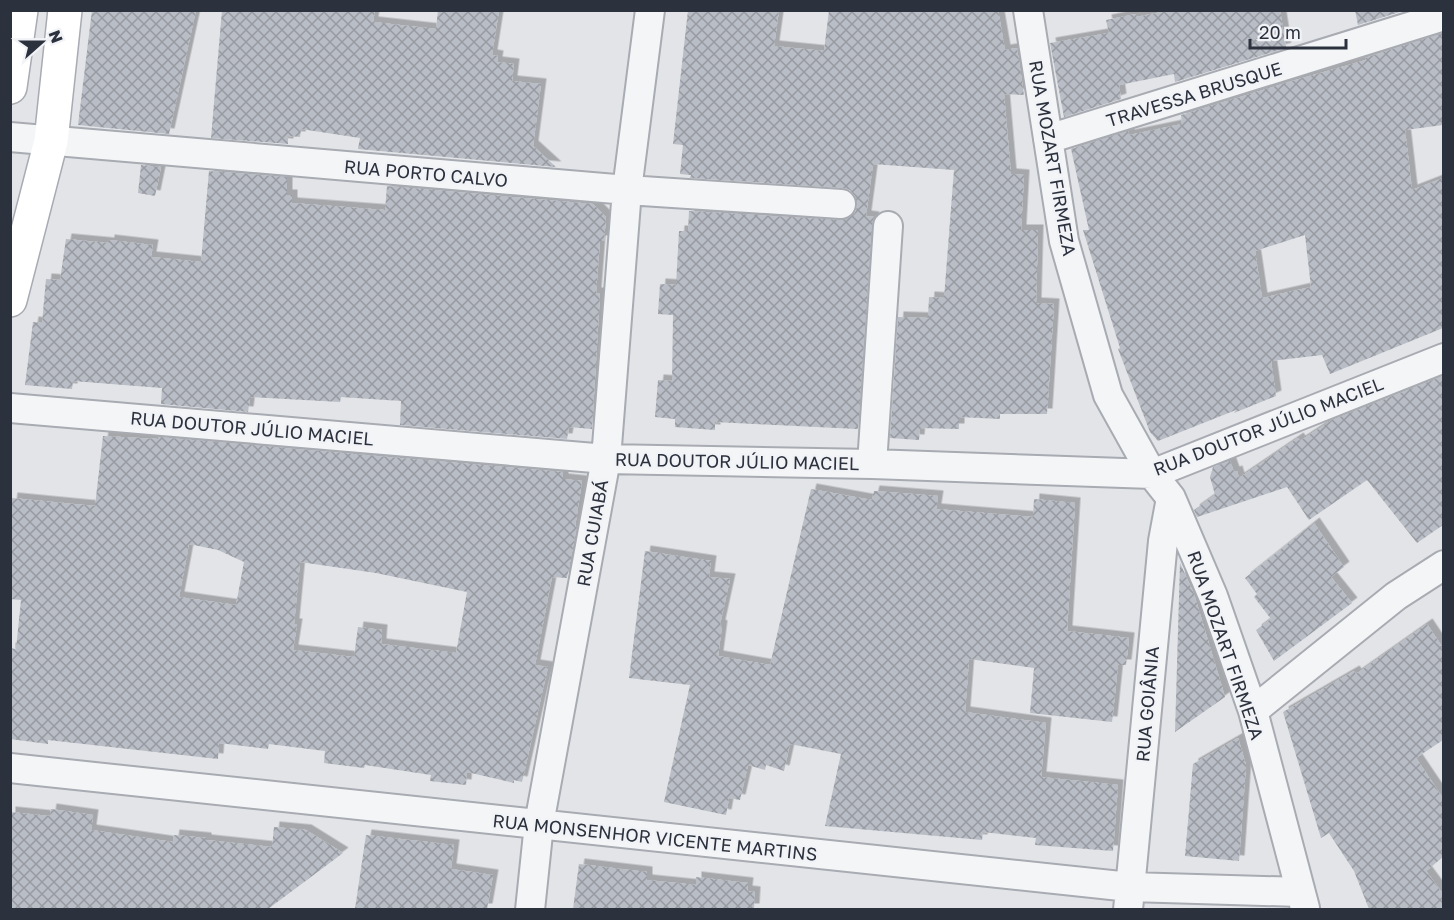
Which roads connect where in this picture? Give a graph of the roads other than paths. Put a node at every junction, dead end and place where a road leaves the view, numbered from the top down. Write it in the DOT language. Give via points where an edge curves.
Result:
graph roads {
  1 [pos="21,10"];
  2 [pos="65,10"];
  3 [pos="650,10"];
  4 [pos="1028,10"];
  5 [pos="1443,16"];
  6 [pos="10,87"];
  7 [pos="10,137"];
  8 [pos="1048,139"];
  9 [pos="51,141"];
  10 [pos="627,190"];
  11 [pos="841,204"];
  12 [pos="888,226"];
  13 [pos="10,300"];
  14 [pos="1443,358"];
  15 [pos="10,408"];
  16 [pos="606,459"];
  17 [pos="872,464"];
  18 [pos="1152,474"];
  19 [pos="1171,498"];
  20 [pos="1443,565"];
  21 [pos="1252,711"];
  22 [pos="10,768"];
  23 [pos="539,824"];
  24 [pos="1129,898"];
  25 [pos="1303,901"];
  26 [pos="530,909"];
  1 -- 6 [label="main road"];
  2 -- 9 [label="main road"];
  3 -- 10 [label="street, RUA CUIABÁ"];
  4 -- 8 [label="street, RUA MOZART FIRMEZA"];
  5 -- 8 [label="street, TRAVESSA BRUSQUE"];
  7 -- 9 [label="street, RUA PORTO CALVO"];
  8 -- 18 [label="street, RUA MOZART FIRMEZA" via="1064,241 1108,394"];
  9 -- 10 [label="street, RUA PORTO CALVO"];
  9 -- 13 [label="main road"];
  10 -- 11 [label="street, RUA PORTO CALVO"];
  10 -- 16 [label="street, RUA CUIABÁ"];
  12 -- 17 [label="street"];
  14 -- 18 [label="street, RUA DOUTOR JÚLIO MACIEL"];
  15 -- 16 [label="street, RUA DOUTOR JÚLIO MACIEL"];
  16 -- 17 [label="street, RUA DOUTOR JÚLIO MACIEL"];
  16 -- 23 [label="street, RUA CUIABÁ"];
  17 -- 18 [label="street, RUA DOUTOR JÚLIO MACIEL"];
  18 -- 19 [label="street, RUA MOZART FIRMEZA"];
  19 -- 21 [label="street, RUA MOZART FIRMEZA" via="1213,596"];
  19 -- 24 [label="street, RUA GOIÂNIA" via="1163,541"];
  20 -- 21 [label="street" via="1396,596"];
  21 -- 25 [label="street, RUA MOZART FIRMEZA"];
  22 -- 23 [label="street, RUA MONSENHOR VICENTE MARTINS"];
  23 -- 24 [label="street, RUA MONSENHOR VICENTE MARTINS"];
  23 -- 26 [label="street, RUA CUIABÁ"];
  24 -- 25 [label="street, RUA MONSENHOR VICENTE MARTINS"];
}
